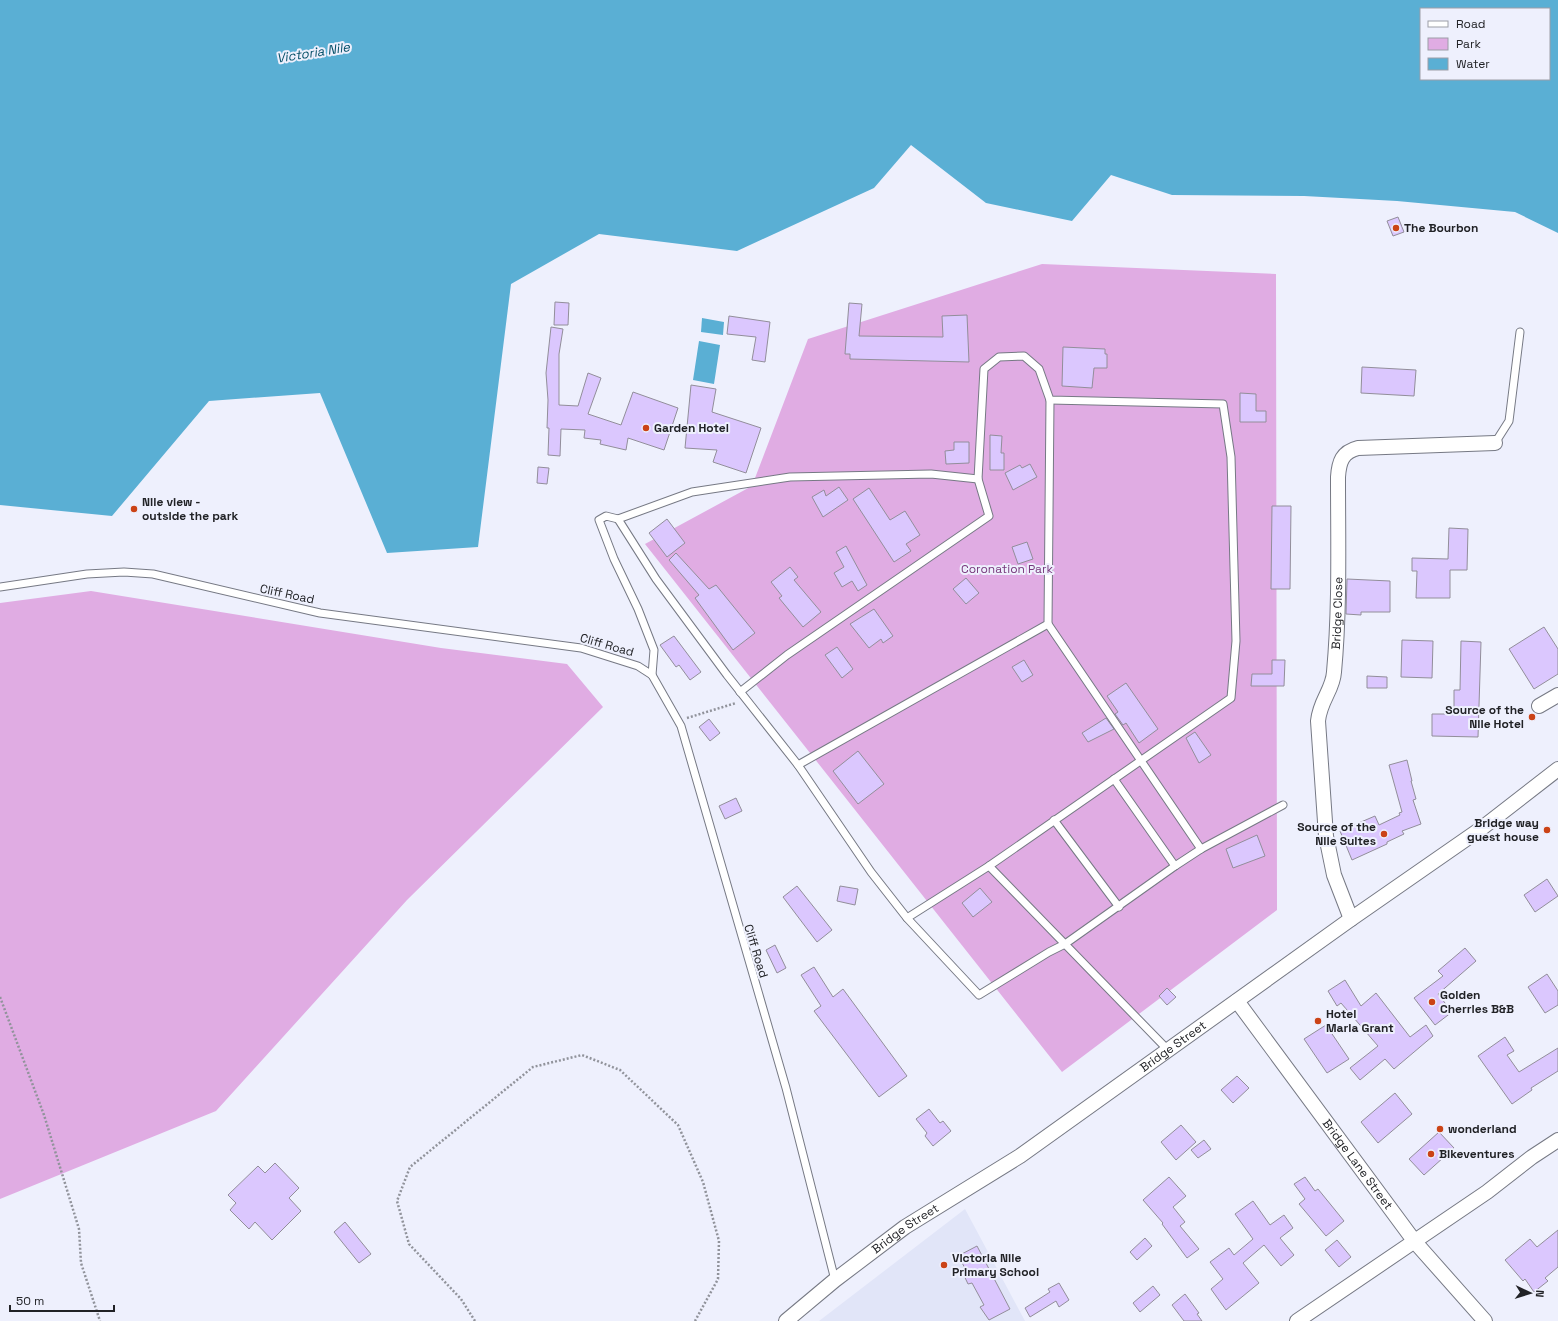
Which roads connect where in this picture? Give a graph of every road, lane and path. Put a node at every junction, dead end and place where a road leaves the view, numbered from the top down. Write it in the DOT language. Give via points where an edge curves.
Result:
graph roads {
  1 [pos="1520,332"];
  2 [pos="1050,400"];
  3 [pos="1495,444"];
  4 [pos="978,479"];
  5 [pos="618,519"];
  6 [pos="0,587"];
  7 [pos="1048,624"];
  8 [pos="652,675"];
  9 [pos="740,692"];
  10 [pos="1558,695"];
  11 [pos="746,700"];
  12 [pos="1539,706"];
  13 [pos="678,721"];
  14 [pos="1140,761"];
  15 [pos="798,765"];
  16 [pos="1558,769"];
  17 [pos="1114,779"];
  18 [pos="1283,805"];
  19 [pos="1054,820"];
  20 [pos="1201,850"];
  21 [pos="989,866"];
  22 [pos="1175,866"];
  23 [pos="1119,907"];
  24 [pos="907,918"];
  25 [pos="1351,919"];
  26 [pos="1065,944"];
  27 [pos="0,997"];
  28 [pos="1237,1001"];
  29 [pos="1168,1050"];
  30 [pos="1558,1140"];
  31 [pos="1415,1242"];
  32 [pos="835,1280"];
  33 [pos="100,1321"];
  34 [pos="475,1321"];
  35 [pos="694,1321"];
  36 [pos="786,1321"];
  37 [pos="1297,1321"];
  38 [pos="1485,1321"];
  1 -- 3 [label="lane" via="1509,421"];
  2 -- 4 [label="lane" via="1039,369 1024,356 999,357 984,369"];
  2 -- 7 [label="lane"];
  2 -- 14 [label="lane" via="1223,404 1231,457 1236,641 1231,698"];
  3 -- 25 [label="street, Bridge Close" via="1358,448 1345,453 1341,459 1338,477 1338,601 1334,673 1331,686 1319,710 1318,721 1326,836 1334,876"];
  4 -- 5 [label="lane" via="931,474 790,477 692,492"];
  4 -- 9 [label="lane" via="989,516 787,655"];
  5 -- 8 [label="lane" via="606,516 599,520 654,650"];
  5 -- 9 [label="lane" via="656,578"];
  6 -- 8 [label="lane, Cliff Road" via="87,574 153,574 320,613 581,648 638,666"];
  7 -- 14 [label="lane"];
  7 -- 15 [label="lane"];
  8 -- 13 [label="lane, Cliff Road"];
  9 -- 11 [label="lane"];
  10 -- 12 [label="street"];
  11 -- 13 [label="path"];
  11 -- 15 [label="lane"];
  13 -- 32 [label="lane, Cliff Road" via="786,1088"];
  14 -- 17 [label="lane"];
  14 -- 20 [label="lane"];
  15 -- 24 [label="lane" via="871,872"];
  16 -- 25 [label="street, Bridge Street" via="1482,828"];
  17 -- 19 [label="lane"];
  17 -- 22 [label="lane"];
  18 -- 20 [label="lane"];
  19 -- 21 [label="lane"];
  19 -- 23 [label="lane"];
  20 -- 22 [label="lane"];
  21 -- 24 [label="lane"];
  21 -- 26 [label="lane"];
  22 -- 23 [label="lane"];
  23 -- 26 [label="lane"];
  24 -- 26 [label="lane" via="979,995"];
  25 -- 28 [label="street, Bridge Street"];
  26 -- 29 [label="lane"];
  27 -- 33 [label="path" via="44,1115 80,1229 81,1263"];
  28 -- 29 [label="street, Bridge Street"];
  28 -- 31 [label="street, Bridge Lane Street"];
  29 -- 32 [label="street, Bridge Street" via="1020,1156 905,1227"];
  30 -- 31 [label="street"];
  31 -- 37 [label="street"];
  31 -- 38 [label="street, Bridge Lane Street"];
  32 -- 36 [label="street, Bridge Street"];
  34 -- 35 [label="path" via="461,1299 409,1244 397,1200 410,1167 533,1067 582,1055 620,1070 678,1125 700,1175 719,1241 718,1279"];
}
